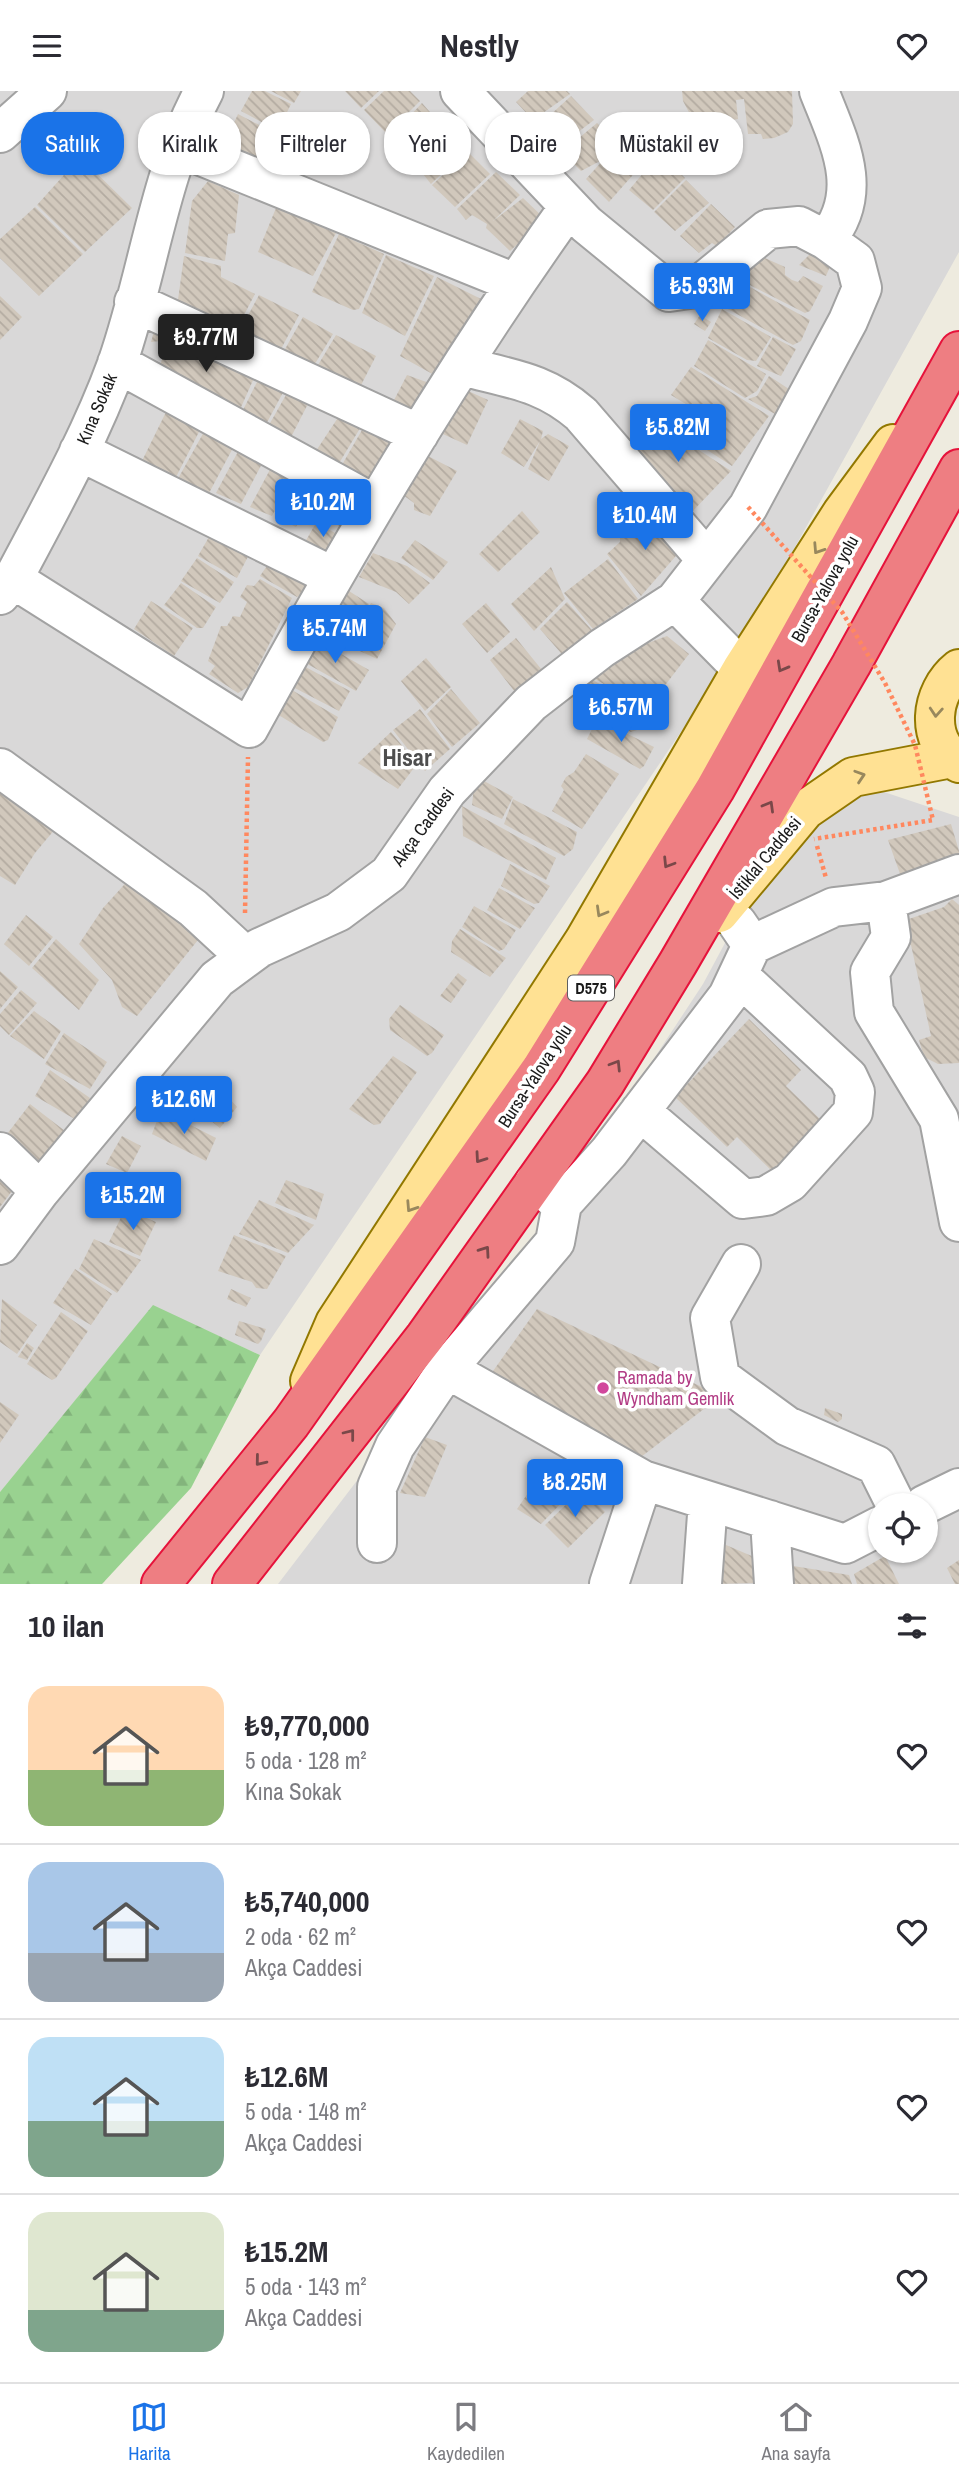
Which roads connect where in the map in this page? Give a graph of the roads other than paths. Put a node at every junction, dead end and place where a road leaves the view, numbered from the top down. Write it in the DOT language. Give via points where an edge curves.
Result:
graph roads {
  1 [pos="47,91"];
  2 [pos="204,91"];
  3 [pos="460,91"];
  4 [pos="819,91"];
  5 [pos="195,112"];
  6 [pos="0,133"];
  7 [pos="241,172"];
  8 [pos="171,175"];
  9 [pos="569,207"];
  10 [pos="827,240"];
  11 [pos="514,282"];
  12 [pos="134,302"];
  13 [pos="117,363"];
  14 [pos="952,363"];
  15 [pos="462,366"];
  16 [pos="419,434"];
  17 [pos="79,451"];
  18 [pos="959,468"];
  19 [pos="374,504"];
  20 [pos="707,560"];
  21 [pos="332,576"];
  22 [pos="7,587"];
  23 [pos="675,601"];
  24 [pos="742,669"];
  25 [pos="959,669"];
  26 [pos="956,760"];
  27 [pos="0,768"];
  28 [pos="959,874"];
  29 [pos="724,897"];
  30 [pos="887,901"];
  31 [pos="246,957"];
  32 [pos="745,960"];
  33 [pos="640,1111"];
  34 [pos="0,1152"];
  35 [pos="40,1191"];
  36 [pos="548,1194"];
  37 [pos="959,1222"];
  38 [pos="0,1245"];
  39 [pos="741,1264"];
  40 [pos="447,1369"];
  41 [pos="291,1423"];
  42 [pos="643,1480"];
  43 [pos="959,1488"];
  44 [pos="890,1493"];
  45 [pos="938,1498"];
  46 [pos="708,1501"];
  47 [pos="770,1520"];
  48 [pos="868,1533"];
  49 [pos="377,1543"];
  50 [pos="161,1584"];
  51 [pos="232,1584"];
  52 [pos="609,1584"];
  53 [pos="702,1584"];
  54 [pos="774,1584"];
  1 -- 6 [label="street"];
  2 -- 5 [label="street, Kına Sokak"];
  3 -- 9 [label="street, Akça Caddesi"];
  4 -- 10 [label="street" via="848,174 847,204"];
  7 -- 11 [label="street"];
  8 -- 12 [label="street, Kına Sokak"];
  9 -- 10 [label="street, Akça Caddesi" via="669,292 696,288 768,229 799,226"];
  9 -- 11 [label="street"];
  10 -- 20 [label="street, Akça Caddesi" via="855,261 862,288 748,507"];
  11 -- 15 [label="street"];
  12 -- 13 [label="street, Kına Sokak"];
  12 -- 16 [label="street"];
  13 -- 17 [label="street, Kına Sokak"];
  13 -- 19 [label="street"];
  14 -- 24 [label="main road, one-way" via="842,513"];
  14 -- 41 [label="highway, Bursa-Yalova yolu / D575, one-way" via="715,789 541,1069"];
  15 -- 16 [label="street"];
  15 -- 20 [label="street" via="545,387 567,402"];
  16 -- 19 [label="street"];
  17 -- 21 [label="street"];
  17 -- 22 [label="street, Kına Sokak"];
  29 -- 18 [label="highway, one-way"];
  19 -- 21 [label="street"];
  20 -- 23 [label="street, Akça Caddesi"];
  21 -- 22 [label="street" via="249,728"];
  23 -- 24 [label="street"];
  23 -- 31 [label="street, Akça Caddesi" via="602,648 531,703 447,791 389,874 338,912"];
  24 -- 41 [label="main road, one-way" via="584,941 335,1323"];
  25 -- 26 [label="main road, one-way" via="939,692 934,711 936,731"];
  29 -- 26 [label="main road, İstiklal Caddesi, one-way" via="805,810 853,777"];
  27 -- 31 [label="street" via="192,908"];
  28 -- 30 [label="street"];
  29 -- 32 [label="street"];
  36 -- 29 [label="highway, one-way" via="605,1083"];
  30 -- 32 [label="street" via="834,908"];
  30 -- 37 [label="street" via="891,937 870,972 874,1012 939,1119"];
  31 -- 35 [label="street, Akça Caddesi" via="217,979"];
  32 -- 33 [label="street" via="728,996"];
  32 -- 33 [label="street" via="848,1077 855,1092 853,1112 790,1182 766,1196 743,1199"];
  33 -- 36 [label="street"];
  34 -- 35 [label="street"];
  35 -- 38 [label="street, Akça Caddesi"];
  36 -- 40 [label="street" via="555,1242"];
  51 -- 36 [label="highway, one-way" via="425,1337"];
  39 -- 44 [label="street" via="710,1318 719,1377 787,1426 876,1465"];
  40 -- 42 [label="street"];
  40 -- 49 [label="street" via="395,1446 377,1487"];
  41 -- 50 [label="highway, Bursa-Yalova yolu / D575, one-way"];
  42 -- 46 [label="street"];
  42 -- 52 [label="street"];
  43 -- 45 [label="street"];
  46 -- 47 [label="street"];
  46 -- 53 [label="street"];
  47 -- 48 [label="street" via="845,1544"];
  47 -- 54 [label="street"];
}
